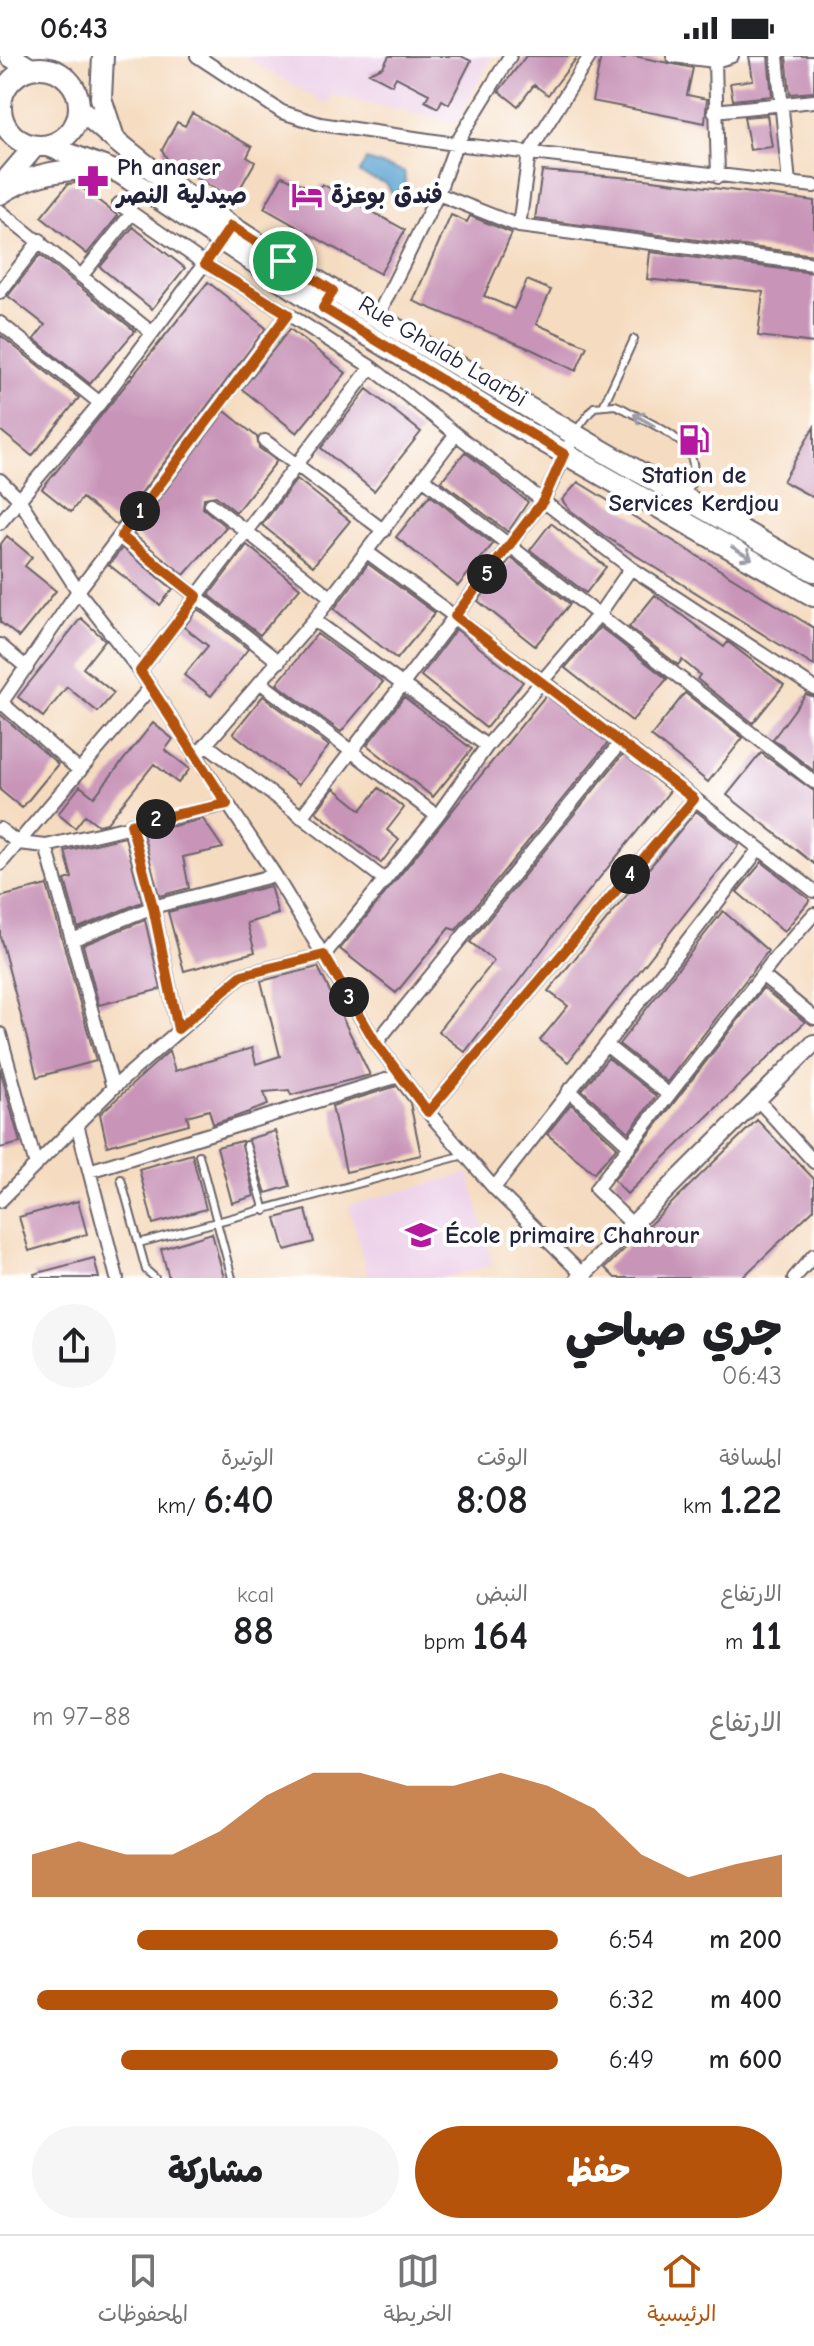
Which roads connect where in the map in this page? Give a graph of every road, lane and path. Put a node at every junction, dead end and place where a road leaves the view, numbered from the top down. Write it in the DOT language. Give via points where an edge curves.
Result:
graph roads {
  1 [pos="10,56"];
  2 [pos="102,56"];
  3 [pos="197,56"];
  4 [pos="510,56"];
  5 [pos="590,56"];
  6 [pos="673,56"];
  7 [pos="732,56"];
  8 [pos="777,56"];
  9 [pos="715,58"];
  10 [pos="46,65"];
  11 [pos="78,101"];
  12 [pos="814,101"];
  13 [pos="782,104"];
  14 [pos="714,111"];
  15 [pos="1,119"];
  16 [pos="116,142"];
  17 [pos="456,144"];
  18 [pos="41,146"];
  19 [pos="529,153"];
  20 [pos="120,173"];
  21 [pos="718,177"];
  22 [pos="789,184"];
  23 [pos="814,186"];
  24 [pos="0,187"];
  25 [pos="0,194"];
  26 [pos="438,194"];
  27 [pos="119,204"];
  28 [pos="0,211"];
  29 [pos="132,213"];
  30 [pos="519,226"];
  31 [pos="226,234"];
  32 [pos="40,240"];
  33 [pos="205,264"];
  34 [pos="814,264"];
  35 [pos="83,274"];
  36 [pos="0,292"];
  37 [pos="328,299"];
  38 [pos="288,314"];
  39 [pos="377,317"];
  40 [pos="0,323"];
  41 [pos="151,332"];
  42 [pos="634,339"];
  43 [pos="371,367"];
  44 [pos="100,403"];
  45 [pos="604,404"];
  46 [pos="575,433"];
  47 [pos="456,434"];
  48 [pos="265,441"];
  49 [pos="564,454"];
  50 [pos="296,465"];
  51 [pos="424,479"];
  52 [pos="0,480"];
  53 [pos="684,498"];
  54 [pos="19,499"];
  55 [pos="543,501"];
  56 [pos="211,504"];
  57 [pos="702,520"];
  58 [pos="0,523"];
  59 [pos="247,531"];
  60 [pos="384,531"];
  61 [pos="121,536"];
  62 [pos="509,545"];
  63 [pos="367,552"];
  64 [pos="631,568"];
  65 [pos="814,571"];
  66 [pos="78,591"];
  67 [pos="197,596"];
  68 [pos="814,596"];
  69 [pos="332,598"];
  70 [pos="600,613"];
  71 [pos="455,616"];
  72 [pos="314,620"];
  73 [pos="0,645"];
  74 [pos="279,662"];
  75 [pos="27,668"];
  76 [pos="140,671"];
  77 [pos="541,680"];
  78 [pos="261,683"];
  79 [pos="403,685"];
  80 [pos="150,688"];
  81 [pos="814,688"];
  82 [pos="1,704"];
  83 [pos="621,742"];
  84 [pos="207,745"];
  85 [pos="487,746"];
  86 [pos="352,749"];
  87 [pos="195,757"];
  88 [pos="80,771"];
  89 [pos="814,782"];
  90 [pos="694,799"];
  91 [pos="227,804"];
  92 [pos="437,816"];
  93 [pos="301,817"];
  94 [pos="131,824"];
  95 [pos="0,829"];
  96 [pos="18,843"];
  97 [pos="46,846"];
  98 [pos="759,849"];
  99 [pos="0,864"];
  100 [pos="275,875"];
  101 [pos="385,880"];
  102 [pos="814,891"];
  103 [pos="153,907"];
  104 [pos="814,914"];
  105 [pos="72,940"];
  106 [pos="324,955"];
  107 [pos="762,975"];
  108 [pos="814,1018"];
  109 [pos="178,1029"];
  110 [pos="0,1034"];
  111 [pos="376,1043"];
  112 [pos="814,1043"];
  113 [pos="606,1045"];
  114 [pos="402,1075"];
  115 [pos="113,1088"];
  116 [pos="569,1090"];
  117 [pos="669,1095"];
  118 [pos="756,1098"];
  119 [pos="428,1112"];
  120 [pos="77,1124"];
  121 [pos="246,1145"];
  122 [pos="630,1146"];
  123 [pos="199,1155"];
  124 [pos="465,1155"];
  125 [pos="814,1162"];
  126 [pos="36,1166"];
  127 [pos="89,1171"];
  128 [pos="121,1179"];
  129 [pos="494,1188"];
  130 [pos="0,1201"];
  131 [pos="265,1211"];
  132 [pos="217,1223"];
  133 [pos="632,1224"];
  134 [pos="139,1243"];
  135 [pos="814,1255"];
  136 [pos="582,1277"];
  137 [pos="117,1278"];
  138 [pos="155,1278"];
  139 [pos="232,1278"];
  140 [pos="794,1278"];
  1 -- 10 [label="main road"];
  2 -- 11 [label="main road"];
  2 -- 16 [label="main road" via="101,98"];
  3 -- 17 [label="street" via="282,112 320,124"];
  4 -- 17 [label="street"];
  5 -- 19 [label="street"];
  6 -- 9 [label="street"];
  7 -- 9 [label="street"];
  8 -- 13 [label="street"];
  9 -- 14 [label="street"];
  10 -- 11 [label="main road" via="60,73"];
  10 -- 15 [label="main road" via="11,80 1,99"];
  11 -- 16 [label="main road, Rue Ghalab Laarbi"];
  11 -- 18 [label="main road" via="70,132"];
  12 -- 13 [label="street"];
  13 -- 14 [label="street"];
  13 -- 22 [label="street"];
  14 -- 21 [label="street"];
  15 -- 18 [label="main road" via="22,142"];
  16 -- 31 [label="main road, Rue Ghalab Laarbi"];
  17 -- 19 [label="street"];
  17 -- 26 [label="street"];
  18 -- 20 [label="main road, Rue Ghalab Laarbi"];
  18 -- 24 [label="main road"];
  19 -- 21 [label="street"];
  19 -- 30 [label="street"];
  20 -- 25 [label="main road" via="64,170"];
  20 -- 31 [label="main road, Rue Ghalab Laarbi"];
  21 -- 22 [label="street"];
  22 -- 23 [label="street"];
  26 -- 30 [label="street"];
  26 -- 39 [label="street"];
  27 -- 29 [label="street"];
  28 -- 32 [label="street"];
  29 -- 33 [label="street"];
  29 -- 35 [label="street"];
  30 -- 34 [label="street"];
  31 -- 33 [label="street"];
  31 -- 37 [label="main road, Rue Ghalab Laarbi"];
  32 -- 35 [label="street"];
  32 -- 36 [label="street"];
  33 -- 38 [label="street"];
  33 -- 41 [label="street"];
  35 -- 41 [label="street"];
  37 -- 39 [label="main road, Rue Ghalab Laarbi"];
  37 -- 49 [label="main road, Rue Ghalab Laarbi"];
  38 -- 43 [label="street"];
  38 -- 61 [label="street"];
  39 -- 46 [label="main road, Rue Ghalab Laarbi"];
  40 -- 44 [label="street"];
  41 -- 44 [label="street"];
  42 -- 45 [label="lane"];
  43 -- 47 [label="street"];
  43 -- 50 [label="street"];
  44 -- 54 [label="street"];
  45 -- 46 [label="lane" via="586,413"];
  53 -- 45 [label="lane, one-way" via="695,466 685,446 624,409"];
  46 -- 49 [label="street"];
  46 -- 53 [label="main road, Rue Ghalab Laarbi"];
  47 -- 51 [label="street"];
  47 -- 55 [label="street"];
  48 -- 50 [label="street"];
  49 -- 55 [label="street"];
  49 -- 57 [label="main road, Rue Ghalab Laarbi"];
  50 -- 59 [label="street"];
  50 -- 60 [label="street"];
  51 -- 60 [label="street"];
  51 -- 62 [label="street"];
  52 -- 54 [label="street"];
  53 -- 57 [label="main road, Rue Ghalab Laarbi"];
  54 -- 58 [label="street"];
  54 -- 66 [label="street"];
  55 -- 62 [label="street"];
  55 -- 64 [label="street"];
  56 -- 59 [label="street"];
  57 -- 65 [label="main road, Rue Ghalab Laarbi"];
  57 -- 68 [label="main road, Rue Ghalab Laarbi, one-way"];
  59 -- 67 [label="street"];
  59 -- 69 [label="street"];
  60 -- 63 [label="street"];
  61 -- 66 [label="street"];
  61 -- 67 [label="street"];
  62 -- 70 [label="street"];
  62 -- 71 [label="street"];
  63 -- 69 [label="street"];
  63 -- 71 [label="street"];
  64 -- 70 [label="street"];
  64 -- 81 [label="street"];
  66 -- 75 [label="street"];
  66 -- 76 [label="street"];
  67 -- 74 [label="street"];
  67 -- 76 [label="street"];
  69 -- 72 [label="street"];
  70 -- 77 [label="street"];
  70 -- 89 [label="street"];
  71 -- 77 [label="street"];
  71 -- 79 [label="street"];
  72 -- 74 [label="street"];
  72 -- 79 [label="street"];
  73 -- 75 [label="street"];
  74 -- 78 [label="street"];
  75 -- 82 [label="street"];
  76 -- 80 [label="street"];
  77 -- 83 [label="street"];
  77 -- 85 [label="street"];
  78 -- 84 [label="street"];
  78 -- 86 [label="street"];
  79 -- 85 [label="street"];
  79 -- 86 [label="street"];
  80 -- 87 [label="street"];
  80 -- 88 [label="street"];
  82 -- 88 [label="street"];
  83 -- 90 [label="street"];
  83 -- 111 [label="street"];
  84 -- 87 [label="street"];
  84 -- 93 [label="street"];
  85 -- 92 [label="street"];
  86 -- 92 [label="street"];
  86 -- 93 [label="street"];
  87 -- 91 [label="street"];
  88 -- 96 [label="street"];
  90 -- 98 [label="street"];
  90 -- 119 [label="street"];
  91 -- 94 [label="street"];
  91 -- 100 [label="street"];
  92 -- 101 [label="street"];
  93 -- 101 [label="street"];
  94 -- 97 [label="street"];
  94 -- 103 [label="street"];
  95 -- 96 [label="street"];
  96 -- 97 [label="street"];
  96 -- 99 [label="street"];
  97 -- 105 [label="street"];
  98 -- 102 [label="street"];
  98 -- 113 [label="street"];
  100 -- 103 [label="street"];
  100 -- 106 [label="street"];
  101 -- 106 [label="street"];
  103 -- 105 [label="street"];
  103 -- 109 [label="street"];
  104 -- 107 [label="street"];
  105 -- 115 [label="street"];
  106 -- 109 [label="street" via="242,975"];
  106 -- 111 [label="street"];
  107 -- 108 [label="street"];
  107 -- 117 [label="street"];
  109 -- 115 [label="street"];
  110 -- 126 [label="street"];
  111 -- 114 [label="street"];
  112 -- 118 [label="street"];
  113 -- 116 [label="street"];
  113 -- 117 [label="street"];
  114 -- 119 [label="street"];
  114 -- 127 [label="street"];
  115 -- 120 [label="street"];
  116 -- 122 [label="street"];
  116 -- 129 [label="street"];
  117 -- 122 [label="street"];
  118 -- 125 [label="street"];
  118 -- 133 [label="street"];
  119 -- 124 [label="street"];
  120 -- 126 [label="street"];
  120 -- 127 [label="street"];
  121 -- 131 [label="lane"];
  122 -- 133 [label="street" via="596,1189"];
  123 -- 132 [label="lane"];
  124 -- 129 [label="street"];
  124 -- 131 [label="lane"];
  126 -- 130 [label="street"];
  127 -- 137 [label="street"];
  128 -- 134 [label="lane"];
  129 -- 136 [label="street"];
  131 -- 132 [label="lane"];
  132 -- 134 [label="lane"];
  132 -- 139 [label="lane"];
  133 -- 136 [label="street"];
  134 -- 138 [label="lane" via="146,1270"];
  135 -- 140 [label="street"];
}
